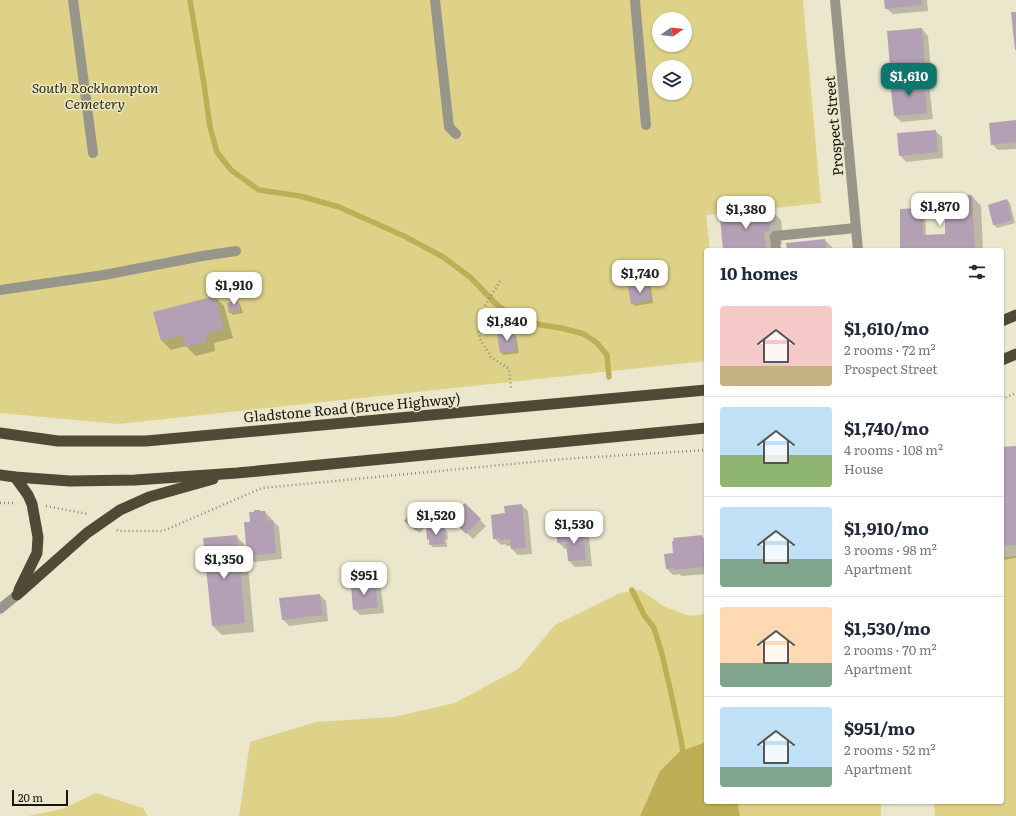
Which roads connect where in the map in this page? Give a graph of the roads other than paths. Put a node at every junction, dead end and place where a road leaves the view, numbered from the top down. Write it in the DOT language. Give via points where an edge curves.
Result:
graph roads {
  1 [pos="73,0"];
  2 [pos="436,0"];
  3 [pos="635,0"];
  4 [pos="835,0"];
  5 [pos="646,125"];
  6 [pos="456,134"];
  7 [pos="93,153"];
  8 [pos="856,228"];
  9 [pos="776,248"];
  10 [pos="858,248"];
  11 [pos="236,251"];
  12 [pos="0,290"];
  13 [pos="1016,315"];
  14 [pos="1004,320"];
  15 [pos="1016,354"];
  16 [pos="1004,359"];
  17 [pos="704,390"];
  18 [pos="704,428"];
  19 [pos="0,433"];
  20 [pos="237,473"];
  21 [pos="0,475"];
  22 [pos="16,477"];
  23 [pos="17,594"];
  24 [pos="0,609"];
  1 -- 7 [label="street"];
  2 -- 6 [label="street" via="449,127"];
  3 -- 5 [label="street"];
  4 -- 8 [label="street, Prospect Street"];
  8 -- 9 [label="street" via="775,236"];
  8 -- 10 [label="street, Prospect Street"];
  11 -- 12 [label="street" via="104,275"];
  13 -- 14 [label="highway"];
  15 -- 16 [label="highway"];
  17 -- 19 [label="highway, Gladstone Road (Bruce Highway)" via="146,440 58,441"];
  18 -- 20 [label="highway"];
  20 -- 22 [label="highway" via="70,482"];
  20 -- 23 [label="highway" via="149,497 120,510 87,533"];
  21 -- 22 [label="highway"];
  22 -- 23 [label="highway" via="32,504 38,537 37,553"];
  23 -- 24 [label="street"];
}
